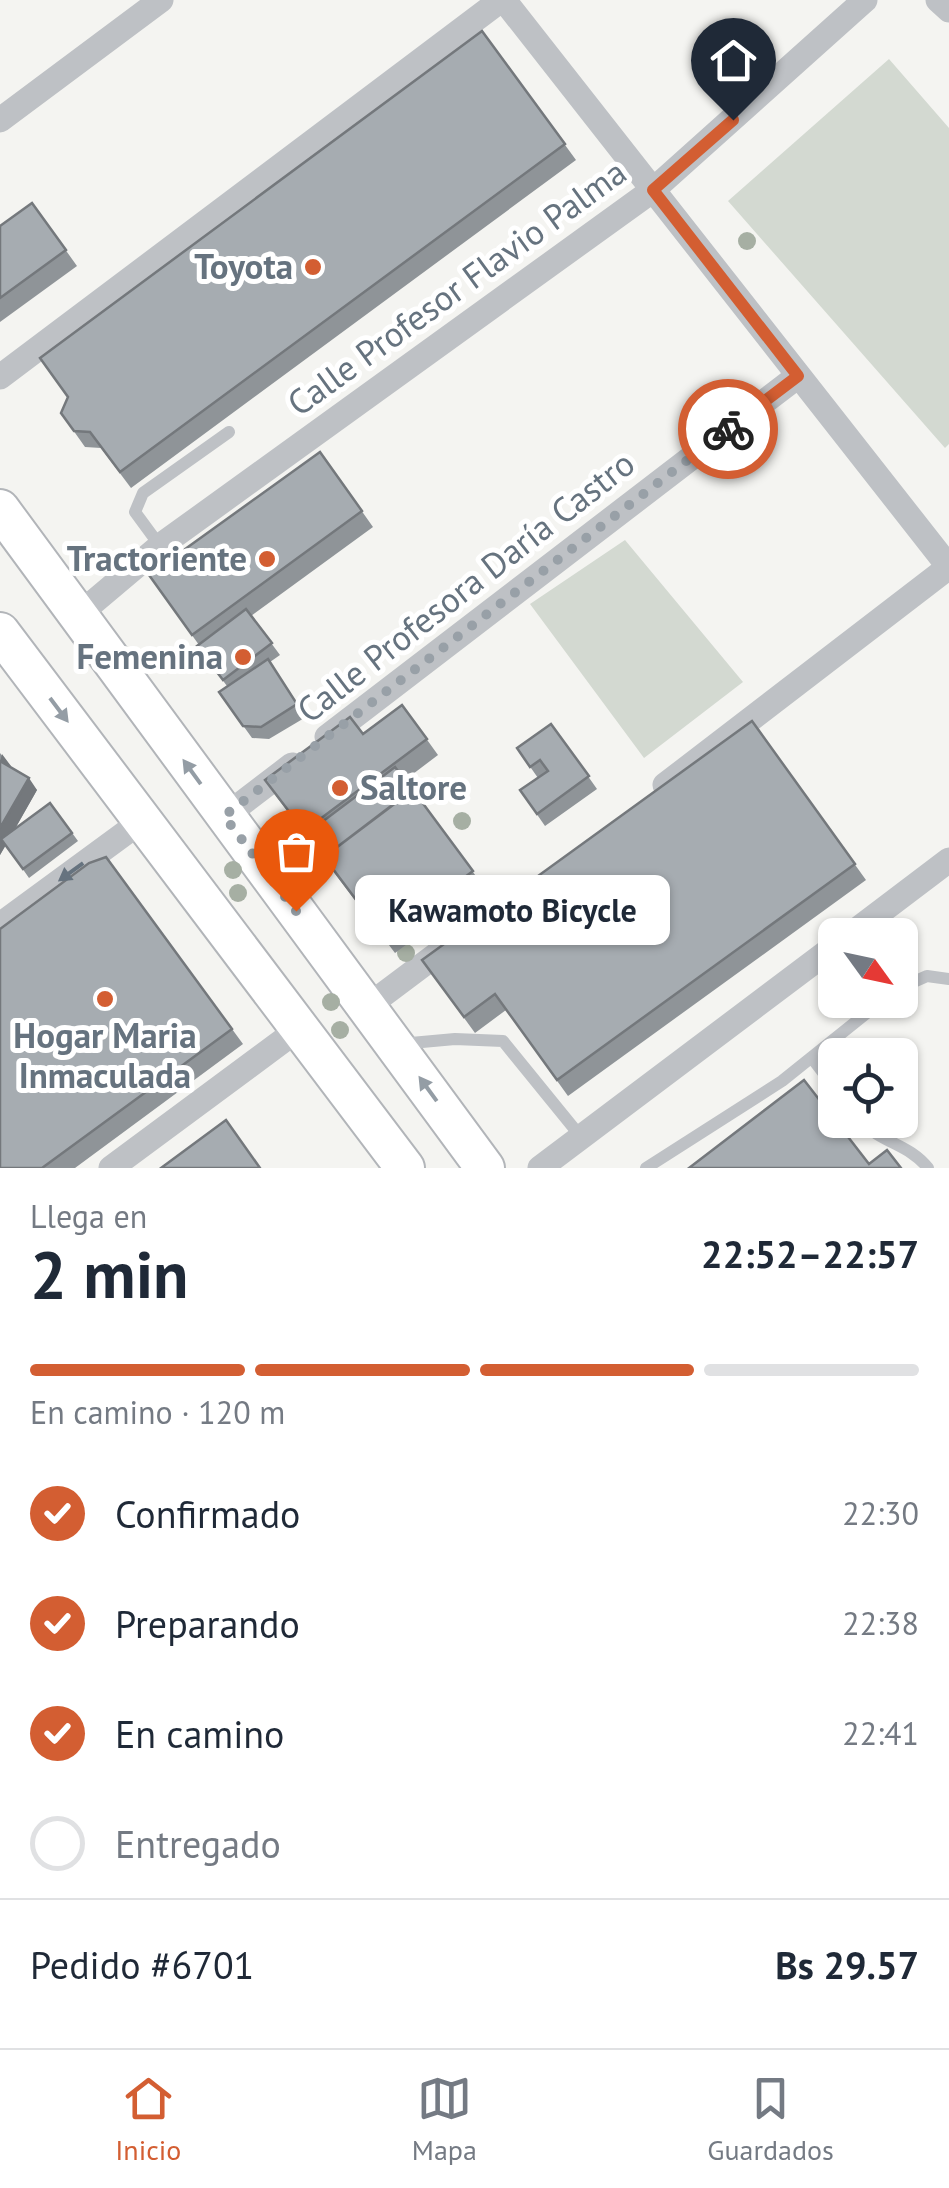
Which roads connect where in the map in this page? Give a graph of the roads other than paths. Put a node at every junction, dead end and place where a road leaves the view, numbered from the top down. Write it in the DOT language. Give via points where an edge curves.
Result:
graph roads {
  1 [pos="161,0"];
  2 [pos="502,0"];
  3 [pos="865,0"];
  4 [pos="938,0"];
  5 [pos="949,10"];
  6 [pos="0,120"];
  7 [pos="653,190"];
  8 [pos="798,376"];
  9 [pos="0,377"];
  10 [pos="229,432"];
  11 [pos="0,509"];
  12 [pos="0,535"];
  13 [pos="160,546"];
  14 [pos="949,567"];
  15 [pos="88,631"];
  16 [pos="0,632"];
  17 [pos="647,798"];
  18 [pos="224,816"];
  19 [pos="143,820"];
  20 [pos="949,860"];
  21 [pos="872,918"];
  22 [pos="0,925"];
  23 [pos="477,925"];
  24 [pos="818,959"];
  25 [pos="949,978"];
  26 [pos="918,980"];
  27 [pos="368,1006"];
  28 [pos="862,1018"];
  29 [pos="300,1028"];
  30 [pos="396,1044"];
  31 [pos="812,1058"];
  32 [pos="818,1066"];
  33 [pos="581,1138"];
  34 [pos="877,1138"];
  35 [pos="111,1168"];
  36 [pos="405,1168"];
  37 [pos="485,1168"];
  38 [pos="540,1168"];
  39 [pos="646,1168"];
  40 [pos="928,1168"];
  1 -- 6 [label="street"];
  2 -- 7 [label="street"];
  2 -- 9 [label="street"];
  3 -- 7 [label="street, Calle Profesor Flavio Palma"];
  4 -- 5 [label="street"];
  7 -- 8 [label="street"];
  7 -- 13 [label="street, Calle Profesor Flavio Palma"];
  8 -- 14 [label="street"];
  8 -- 18 [label="street, Calle Profesora Daría Castro"];
  10 -- 13 [label="lane" via="136,503 135,512"];
  11 -- 15 [label="main road"];
  12 -- 15 [label="main road" via="74,624"];
  13 -- 15 [label="street, Calle Profesor Flavio Palma"];
  14 -- 17 [label="street"];
  18 -- 15 [label="main road, one-way"];
  16 -- 19 [label="main road, one-way"];
  18 -- 27 [label="main road"];
  19 -- 22 [label="street, one-way"];
  19 -- 29 [label="main road"];
  20 -- 21 [label="street"];
  23 -- 27 [label="street"];
  24 -- 33 [label="street"];
  25 -- 26 [label="lane"];
  27 -- 30 [label="main road"];
  28 -- 31 [label="lane"];
  29 -- 35 [label="street"];
  29 -- 36 [label="main road"];
  30 -- 33 [label="lane" via="503,1042"];
  37 -- 30 [label="main road, one-way"];
  31 -- 32 [label="lane"];
  31 -- 39 [label="lane"];
  33 -- 38 [label="street"];
  34 -- 40 [label="lane" via="916,1154"];
}
